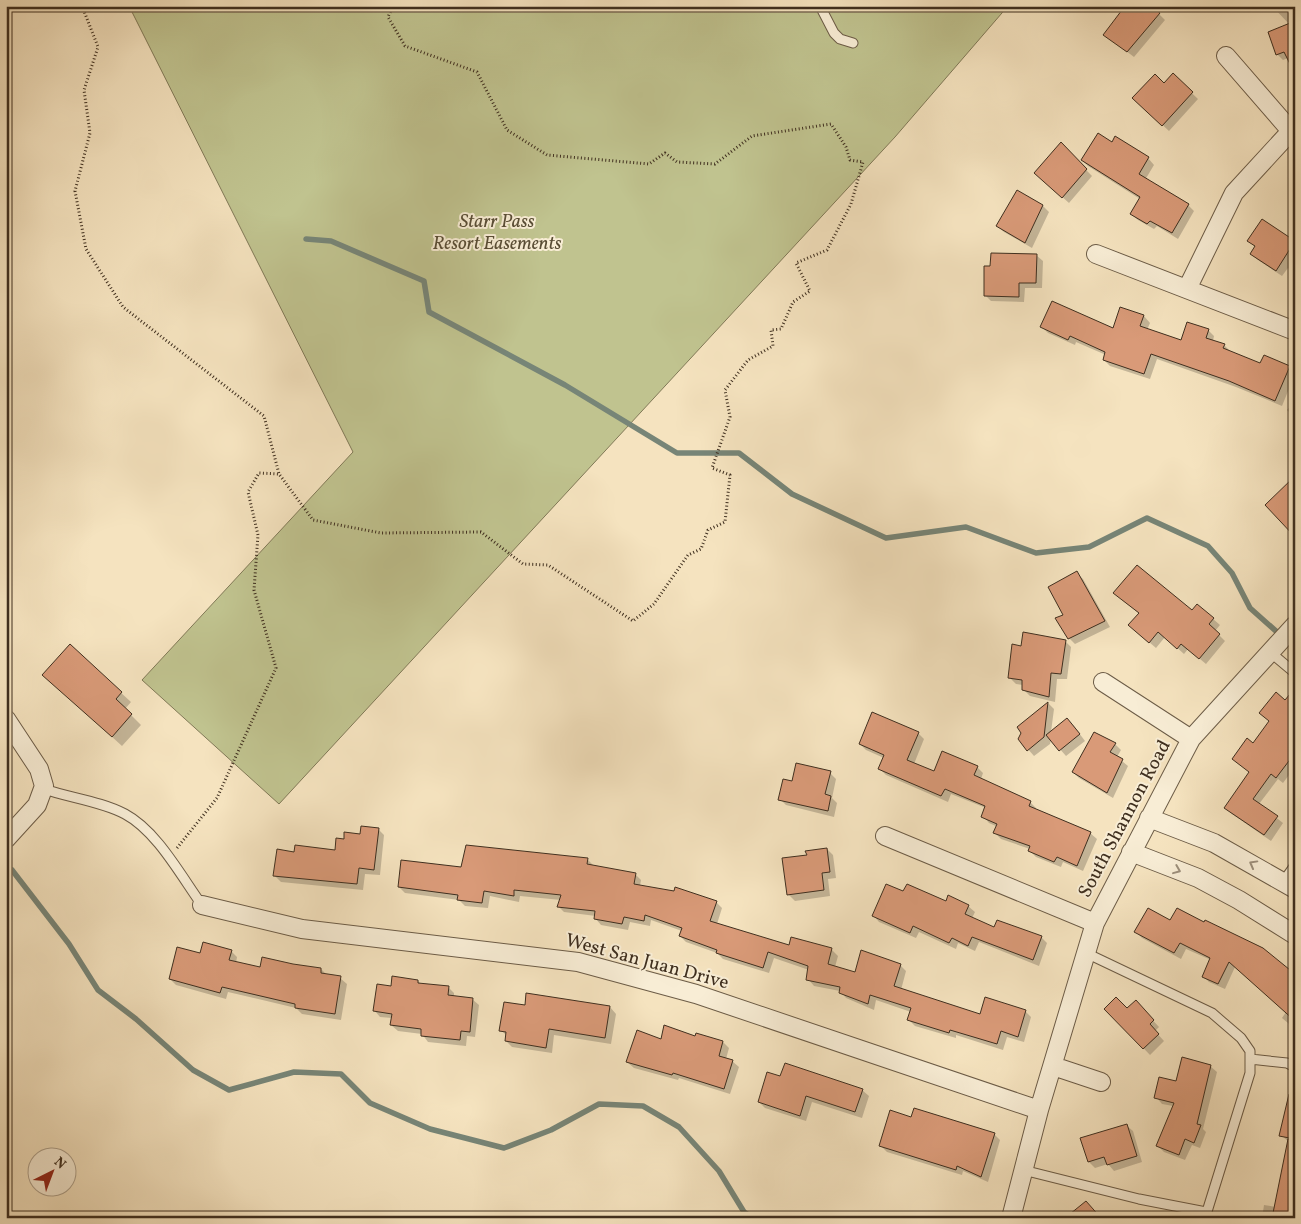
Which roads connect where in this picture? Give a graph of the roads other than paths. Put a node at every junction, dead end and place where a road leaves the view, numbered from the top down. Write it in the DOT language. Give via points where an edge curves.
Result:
graph roads {
  1 [pos="820,6"];
  2 [pos="853,43"];
  3 [pos="1226,56"];
  4 [pos="1293,130"];
  5 [pos="1096,254"];
  6 [pos="1187,289"];
  7 [pos="1295,331"];
  8 [pos="1294,629"];
  9 [pos="1270,652"];
  10 [pos="1295,673"];
  11 [pos="1102,682"];
  12 [pos="6,719"];
  13 [pos="1191,739"];
  14 [pos="43,791"];
  15 [pos="1149,818"];
  16 [pos="885,836"];
  17 [pos="6,839"];
  18 [pos="1132,852"];
  19 [pos="1295,865"];
  20 [pos="1289,886"];
  21 [pos="202,905"];
  22 [pos="1095,923"];
  23 [pos="1295,935"];
  24 [pos="1086,953"];
  25 [pos="1250,1059"];
  26 [pos="1052,1066"];
  27 [pos="1295,1067"];
  28 [pos="1101,1082"];
  29 [pos="1040,1110"];
  30 [pos="1023,1170"];
  31 [pos="1206,1215"];
  32 [pos="1011,1218"];
  1 -- 2 [label="lane" via="840,40"];
  3 -- 4 [label="street"];
  4 -- 6 [label="street" via="1234,193"];
  5 -- 6 [label="street"];
  6 -- 7 [label="street"];
  8 -- 9 [label="street, South Shannon Road"];
  9 -- 10 [label="lane"];
  9 -- 13 [label="street, South Shannon Road"];
  11 -- 13 [label="street"];
  12 -- 14 [label="street" via="39,769 44,780"];
  13 -- 15 [label="street, South Shannon Road"];
  14 -- 17 [label="street" via="37,805"];
  14 -- 21 [label="lane" via="100,804 126,814 152,835"];
  15 -- 18 [label="street, South Shannon Road"];
  20 -- 15 [label="street, one-way" via="1214,843"];
  16 -- 22 [label="street"];
  18 -- 22 [label="street, South Shannon Road"];
  18 -- 23 [label="street, one-way" via="1198,878"];
  19 -- 20 [label="lane"];
  21 -- 29 [label="street, West San Juan Drive" via="302,929 578,962 696,994"];
  22 -- 24 [label="street, South Shannon Road"];
  24 -- 25 [label="lane" via="1212,1013 1242,1038 1250,1051"];
  24 -- 26 [label="street, South Shannon Road"];
  25 -- 27 [label="lane" via="1287,1063"];
  25 -- 31 [label="lane" via="1250,1073"];
  26 -- 28 [label="street"];
  26 -- 29 [label="street, South Shannon Road"];
  29 -- 30 [label="street, South Shannon Road"];
  30 -- 31 [label="lane"];
  30 -- 32 [label="street, South Shannon Road"];
}
